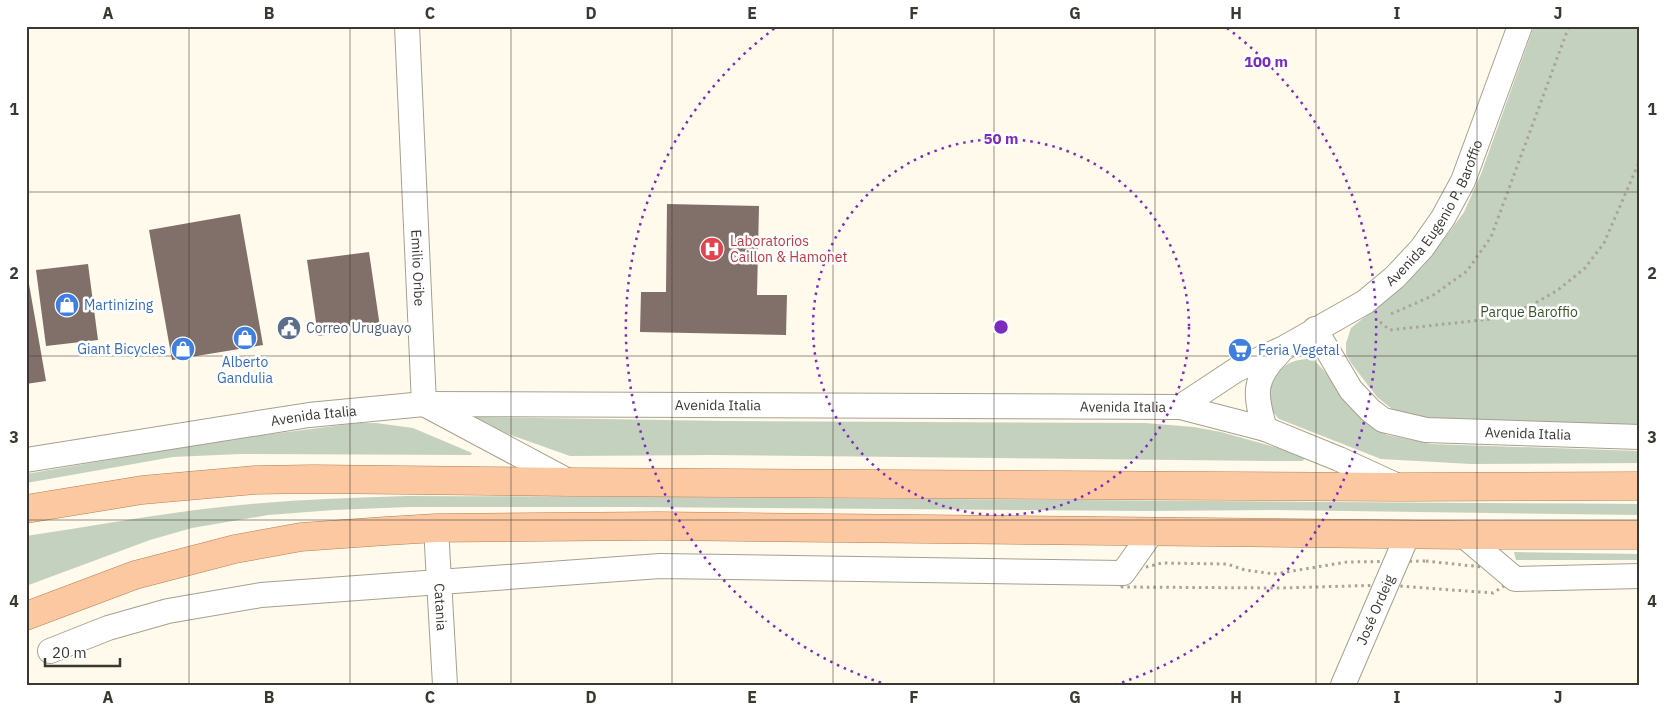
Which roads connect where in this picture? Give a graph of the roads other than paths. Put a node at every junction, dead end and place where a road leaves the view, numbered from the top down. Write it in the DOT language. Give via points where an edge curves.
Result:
graph roads {
  1 [pos="407,26"];
  2 [pos="1520,26"];
  3 [pos="1315,329"];
  4 [pos="1284,348"];
  5 [pos="424,404"];
  6 [pos="1180,407"];
  7 [pos="1265,430"];
  8 [pos="1640,437"];
  9 [pos="26,460"];
  10 [pos="570,482"];
  11 [pos="1640,486"];
  12 [pos="1399,487"];
  13 [pos="26,509"];
  14 [pos="436,528"];
  15 [pos="1152,532"];
  16 [pos="1408,534"];
  17 [pos="1463,535"];
  18 [pos="1640,535"];
  19 [pos="1640,576"];
  20 [pos="438,582"];
  21 [pos="26,616"];
  22 [pos="50,651"];
  23 [pos="445,685"];
  24 [pos="1343,685"];
  1 -- 5 [label="street, Emilio Oribe"];
  2 -- 3 [label="street, Avenida Eugenio P. Baroffio" via="1463,181 1443,218 1422,248 1395,276 1364,302"];
  3 -- 4 [label="street, Avenida Eugenio P. Baroffio"];
  3 -- 8 [label="street, Avenida Italia" via="1351,390 1383,420 1426,430"];
  4 -- 6 [label="street, Avenida Eugenio P. Baroffio" via="1236,370"];
  4 -- 7 [label="street, Avenida Eugenio P. Baroffio" via="1267,365 1259,380 1257,404"];
  5 -- 6 [label="street, Avenida Italia"];
  5 -- 9 [label="street, Avenida Italia" via="309,415"];
  5 -- 10 [label="street"];
  6 -- 7 [label="street, Avenida Italia"];
  7 -- 12 [label="street, Avenida Italia"];
  10 -- 12 [label="main road, Avenida Italia"];
  10 -- 13 [label="main road, Avenida Italia" via="254,480 142,490"];
  11 -- 12 [label="main road, Avenida Italia"];
  14 -- 15 [label="main road" via="658,526"];
  14 -- 20 [label="street, Catania"];
  14 -- 21 [label="main road" via="301,538 235,549 135,575"];
  15 -- 16 [label="main road"];
  15 -- 20 [label="street" via="1123,573 660,566"];
  16 -- 17 [label="main road"];
  16 -- 24 [label="street, José Ordeig"];
  17 -- 18 [label="main road"];
  17 -- 19 [label="street" via="1515,579"];
  20 -- 22 [label="street" via="262,595 168,611 108,628"];
  20 -- 23 [label="street, Catania"];
}
